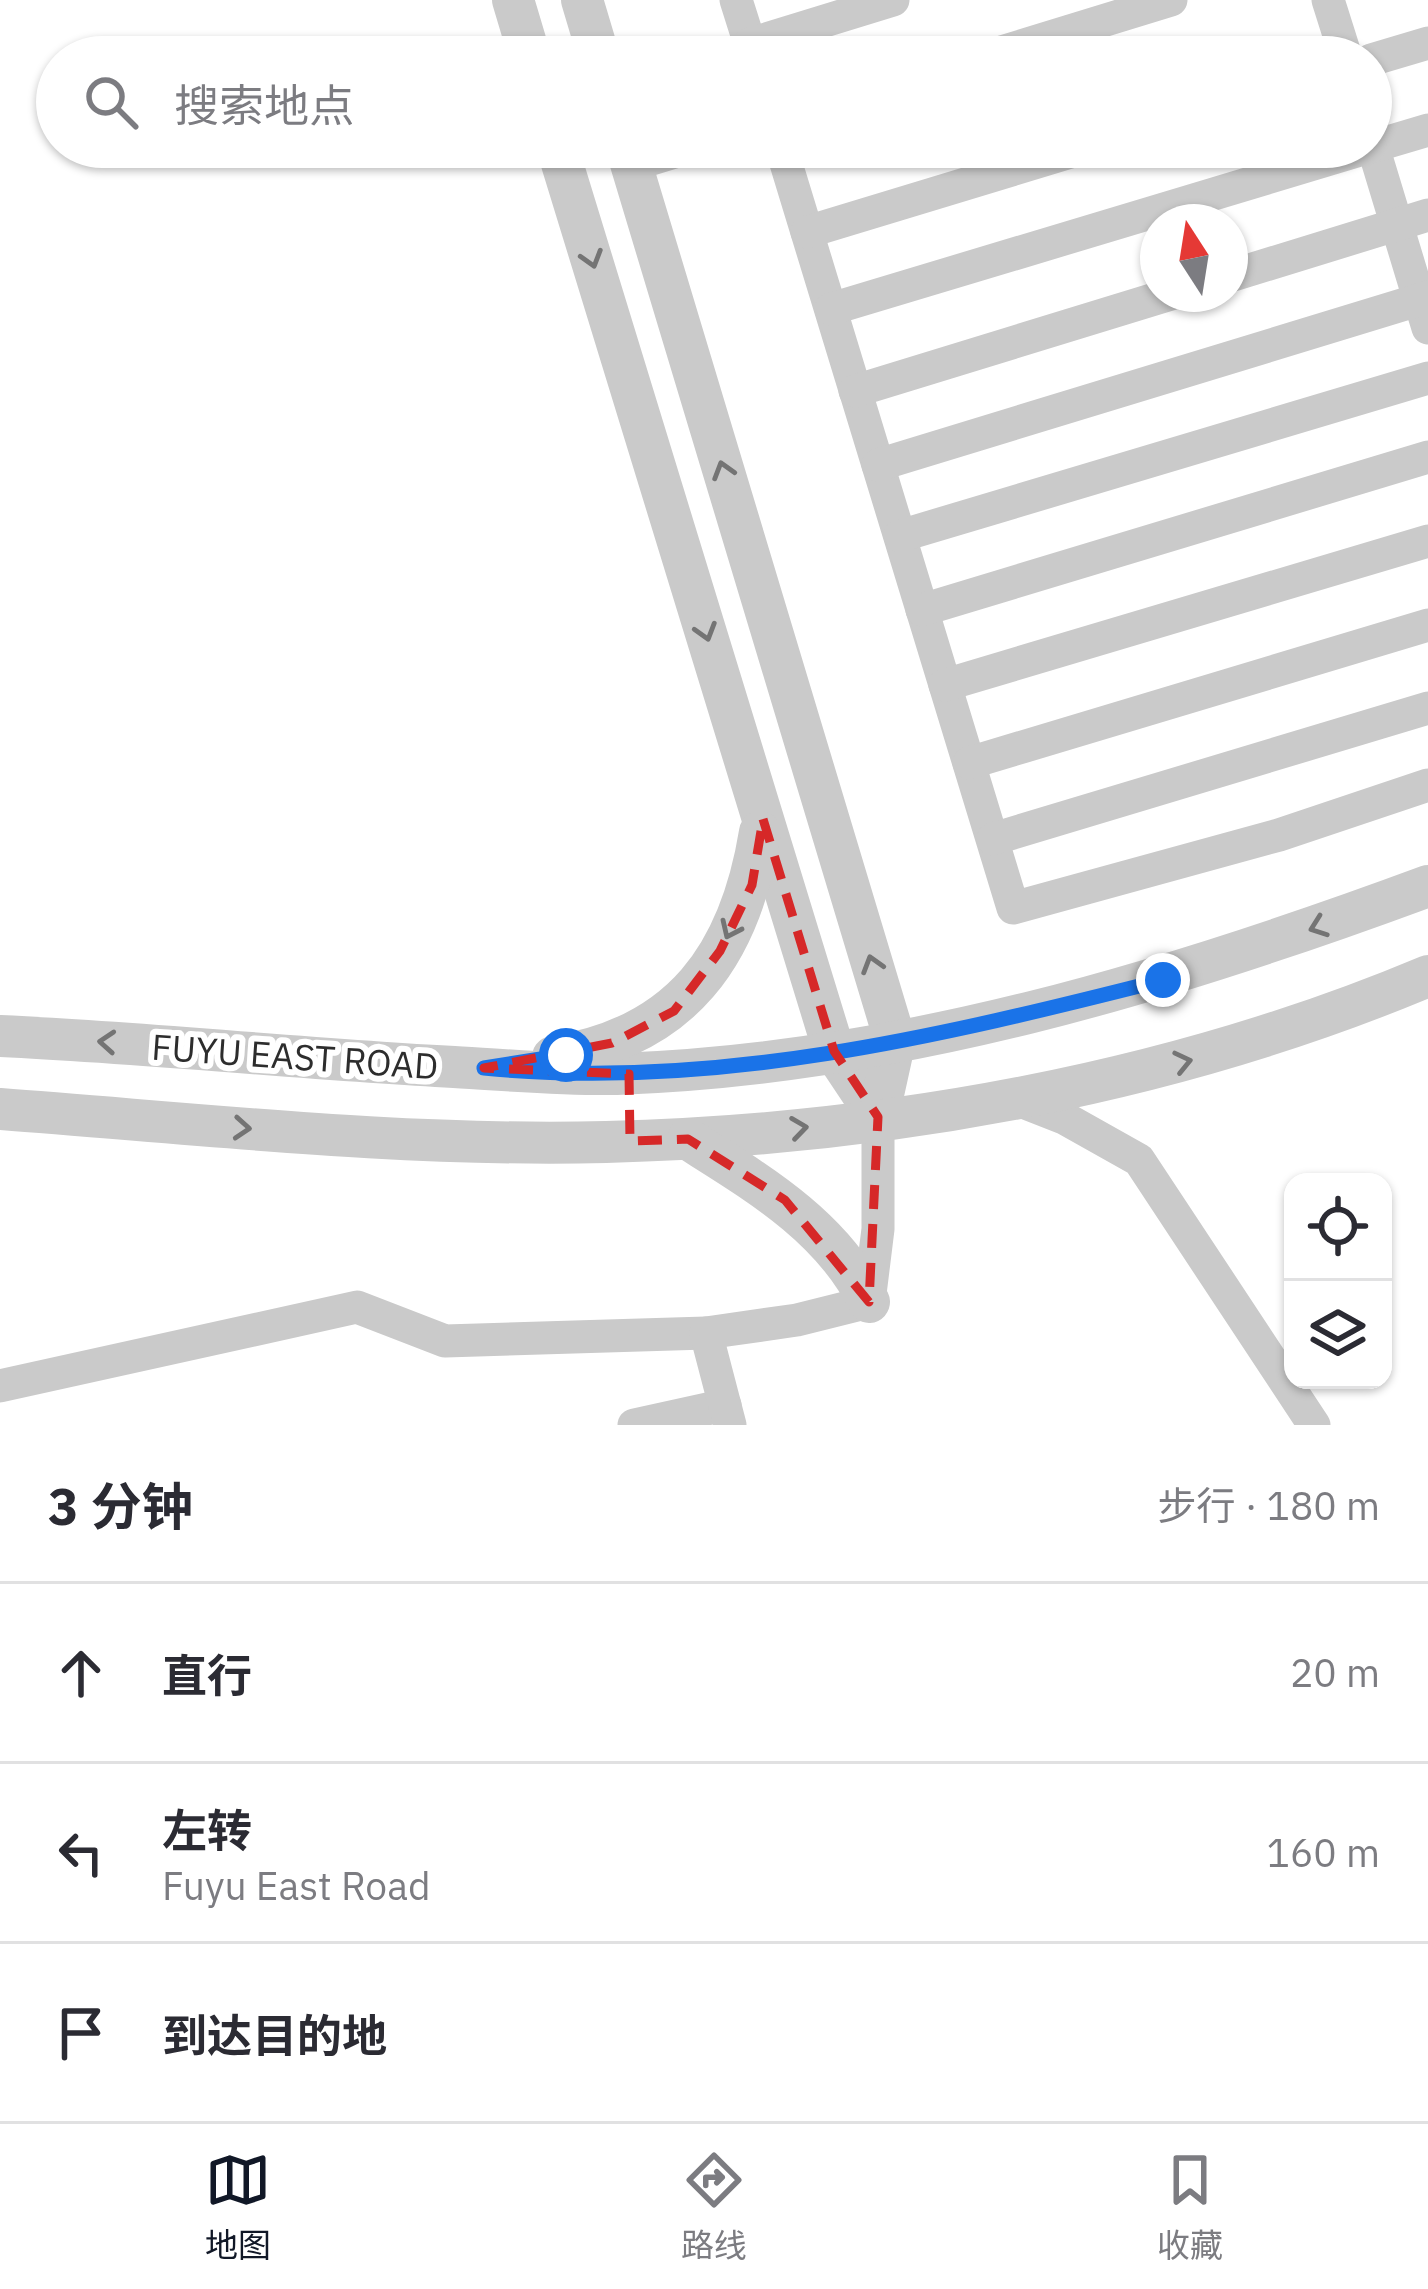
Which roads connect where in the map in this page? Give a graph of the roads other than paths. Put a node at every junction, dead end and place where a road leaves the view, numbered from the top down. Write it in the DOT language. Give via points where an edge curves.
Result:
graph roads {
  1 [pos="513,0"];
  2 [pos="582,0"];
  3 [pos="736,0"];
  4 [pos="893,0"];
  5 [pos="1172,0"];
  6 [pos="1328,0"];
  7 [pos="524,36"];
  8 [pos="593,36"];
  9 [pos="748,36"];
  10 [pos="791,36"];
  11 [pos="1054,36"];
  12 [pos="1339,36"];
  13 [pos="1428,43"];
  14 [pos="1392,54"];
  15 [pos="1428,130"];
  16 [pos="1392,139"];
  17 [pos="564,168"];
  18 [pos="633,168"];
  19 [pos="787,168"];
  20 [pos="1018,168"];
  21 [pos="1295,168"];
  22 [pos="1384,168"];
  23 [pos="1412,220"];
  24 [pos="807,232"];
  25 [pos="1248,270"];
  26 [pos="1140,304"];
  27 [pos="1425,308"];
  28 [pos="831,309"];
  29 [pos="1428,378"];
  30 [pos="855,391"];
  31 [pos="1428,457"];
  32 [pos="878,465"];
  33 [pos="900,536"];
  34 [pos="1428,541"];
  35 [pos="922,610"];
  36 [pos="1428,626"];
  37 [pos="945,685"];
  38 [pos="1428,708"];
  39 [pos="969,763"];
  40 [pos="1428,785"];
  41 [pos="763,819"];
  42 [pos="993,839"];
  43 [pos="1428,886"];
  44 [pos="1428,976"];
  45 [pos="0,1036"];
  46 [pos="895,1040"];
  47 [pos="834,1051"];
  48 [pos="484,1068"];
  49 [pos="629,1073"];
  50 [pos="1009,1096"];
  51 [pos="0,1109"];
  52 [pos="878,1117"];
  53 [pos="688,1139"];
  54 [pos="630,1141"];
  55 [pos="869,1302"];
  56 [pos="706,1333"];
  57 [pos="0,1386"];
  58 [pos="727,1415"];
  59 [pos="634,1425"];
  60 [pos="1314,1425"];
  1 -- 7 [label="street"];
  2 -- 8 [label="street"];
  3 -- 9 [label="street"];
  4 -- 10 [label="street"];
  5 -- 11 [label="street"];
  6 -- 12 [label="street"];
  13 -- 14 [label="street"];
  15 -- 16 [label="street"];
  17 -- 41 [label="street, one-way"];
  46 -- 18 [label="street, one-way"];
  19 -- 24 [label="street"];
  20 -- 24 [label="street"];
  21 -- 28 [label="street"];
  22 -- 23 [label="street"];
  23 -- 25 [label="street"];
  23 -- 27 [label="street"];
  24 -- 28 [label="street"];
  26 -- 30 [label="street"];
  27 -- 32 [label="street"];
  28 -- 30 [label="street"];
  29 -- 33 [label="street"];
  30 -- 32 [label="street"];
  31 -- 35 [label="street"];
  32 -- 33 [label="street"];
  33 -- 35 [label="street"];
  34 -- 37 [label="street"];
  35 -- 37 [label="street"];
  36 -- 39 [label="street"];
  37 -- 39 [label="street"];
  38 -- 42 [label="street"];
  39 -- 42 [label="street"];
  40 -- 42 [label="street" via="1013,908"];
  41 -- 47 [label="street"];
  41 -- 48 [label="street, one-way" via="752,885 720,951 674,1012 612,1042"];
  43 -- 46 [label="street, FUYU EAST ROAD, one-way" via="1163,980"];
  50 -- 44 [label="street, FUYU EAST ROAD, one-way" via="1205,1056"];
  48 -- 45 [label="street, FUYU EAST ROAD, one-way"];
  46 -- 47 [label="street, FUYU EAST ROAD"];
  46 -- 52 [label="street"];
  47 -- 49 [label="street, FUYU EAST ROAD"];
  47 -- 52 [label="street"];
  48 -- 49 [label="street, FUYU EAST ROAD"];
  49 -- 54 [label="street"];
  50 -- 52 [label="street, FUYU EAST ROAD"];
  50 -- 60 [label="street" via="1139,1160"];
  51 -- 54 [label="street, FUYU EAST ROAD, one-way" via="393,1138"];
  53 -- 52 [label="street, FUYU EAST ROAD, one-way"];
  52 -- 55 [label="street"];
  53 -- 54 [label="street, FUYU EAST ROAD"];
  53 -- 55 [label="street" via="785,1200"];
  55 -- 56 [label="street"];
  56 -- 57 [label="street" via="445,1341 357,1307"];
  56 -- 58 [label="street"];
  58 -- 59 [label="street"];
}
